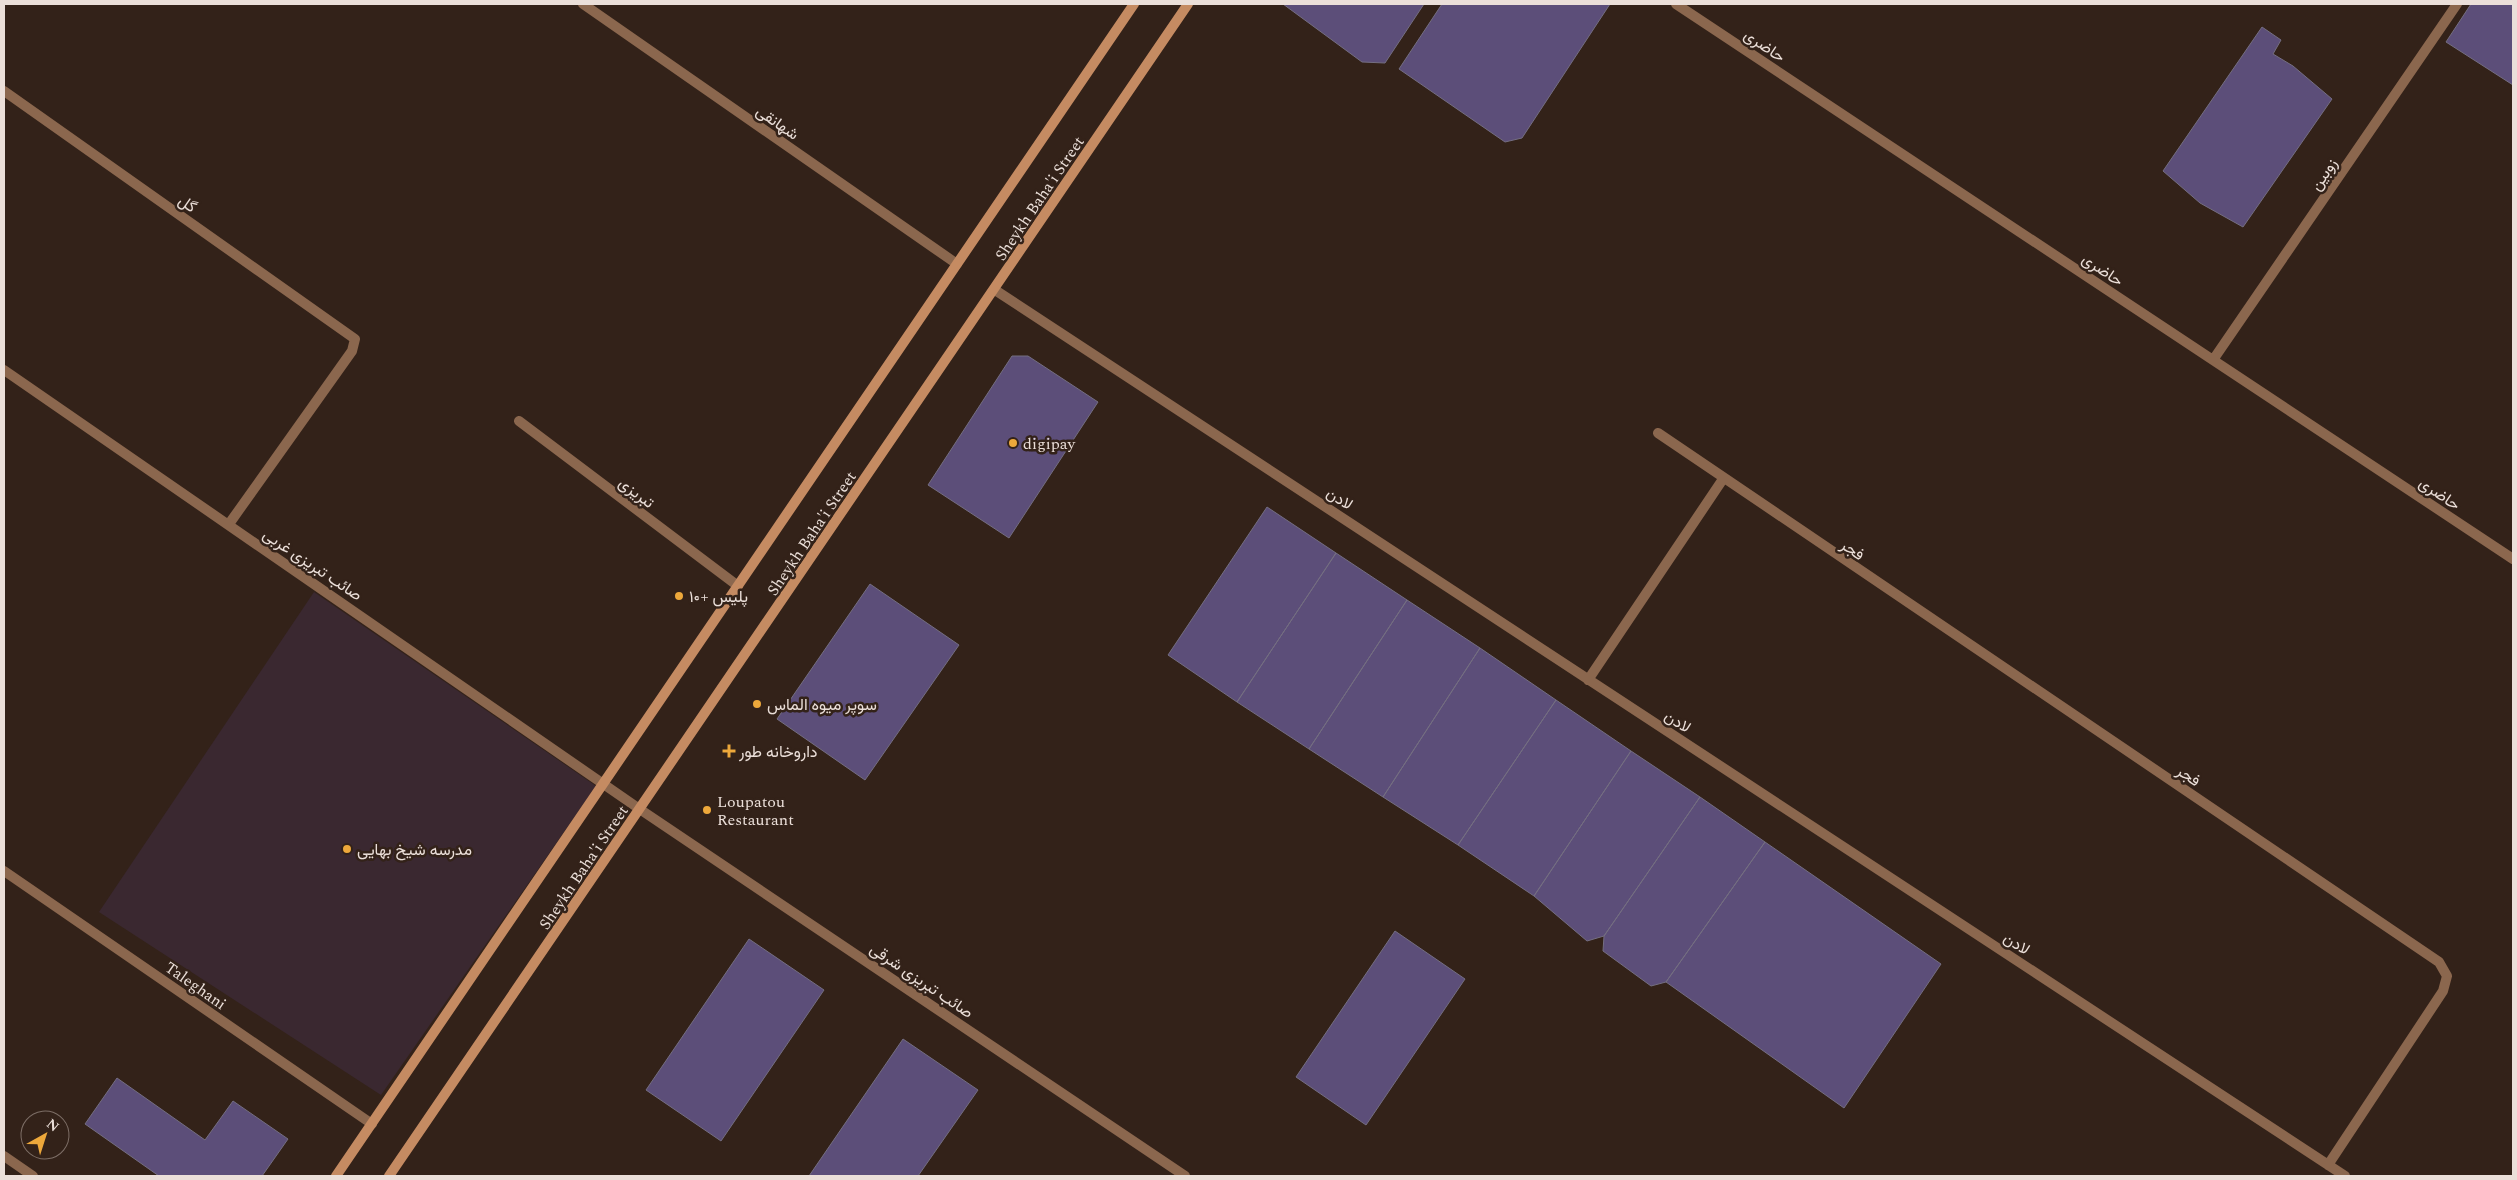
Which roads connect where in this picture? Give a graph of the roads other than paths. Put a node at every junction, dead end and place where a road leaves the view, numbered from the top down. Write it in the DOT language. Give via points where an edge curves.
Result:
graph roads {
  1 [pos="583,4"];
  2 [pos="1134,4"];
  3 [pos="1188,4"];
  4 [pos="1676,4"];
  5 [pos="2457,4"];
  6 [pos="4,91"];
  7 [pos="957,264"];
  8 [pos="995,290"];
  9 [pos="2213,360"];
  10 [pos="4,370"];
  11 [pos="519,421"];
  12 [pos="1658,433"];
  13 [pos="1723,479"];
  14 [pos="229,524"];
  15 [pos="2513,559"];
  16 [pos="738,586"];
  17 [pos="1588,680"];
  18 [pos="605,782"];
  19 [pos="641,810"];
  20 [pos="4,871"];
  21 [pos="372,1124"];
  22 [pos="4,1156"];
  23 [pos="2328,1165"];
  24 [pos="33,1176"];
  25 [pos="336,1176"];
  26 [pos="389,1176"];
  27 [pos="1186,1176"];
  28 [pos="2345,1176"];
  1 -- 7 [label="street, شهانقی"];
  2 -- 7 [label="main road, Sheykh Baha'i Street"];
  3 -- 8 [label="main road, Sheykh Baha'i Street"];
  4 -- 9 [label="street, حاضری"];
  5 -- 9 [label="street, زوبین"];
  6 -- 14 [label="street, گل" via="355,339 352,351"];
  7 -- 16 [label="main road, Sheykh Baha'i Street"];
  8 -- 17 [label="street, لادن"];
  8 -- 19 [label="main road, Sheykh Baha'i Street"];
  9 -- 15 [label="street, حاضری"];
  10 -- 14 [label="street, صائب تبریزی غربی"];
  11 -- 16 [label="street, تبریزی"];
  12 -- 13 [label="street, فجر"];
  13 -- 17 [label="street"];
  13 -- 23 [label="street, فجر" via="2439,962 2447,976 2443,991"];
  14 -- 18 [label="street, صائب تبریزی غربی"];
  16 -- 18 [label="main road, Sheykh Baha'i Street"];
  17 -- 23 [label="street, لادن"];
  18 -- 19 [label="street, صائب تبریزی غربی"];
  18 -- 21 [label="main road, Sheykh Baha'i Street"];
  19 -- 26 [label="main road, Sheykh Baha'i Street"];
  19 -- 27 [label="street, صائب تبریزی شرقی"];
  20 -- 21 [label="street, Taleghani"];
  21 -- 25 [label="main road, Sheykh Baha'i Street"];
  22 -- 24 [label="street"];
  23 -- 28 [label="street, لادن"];
}
